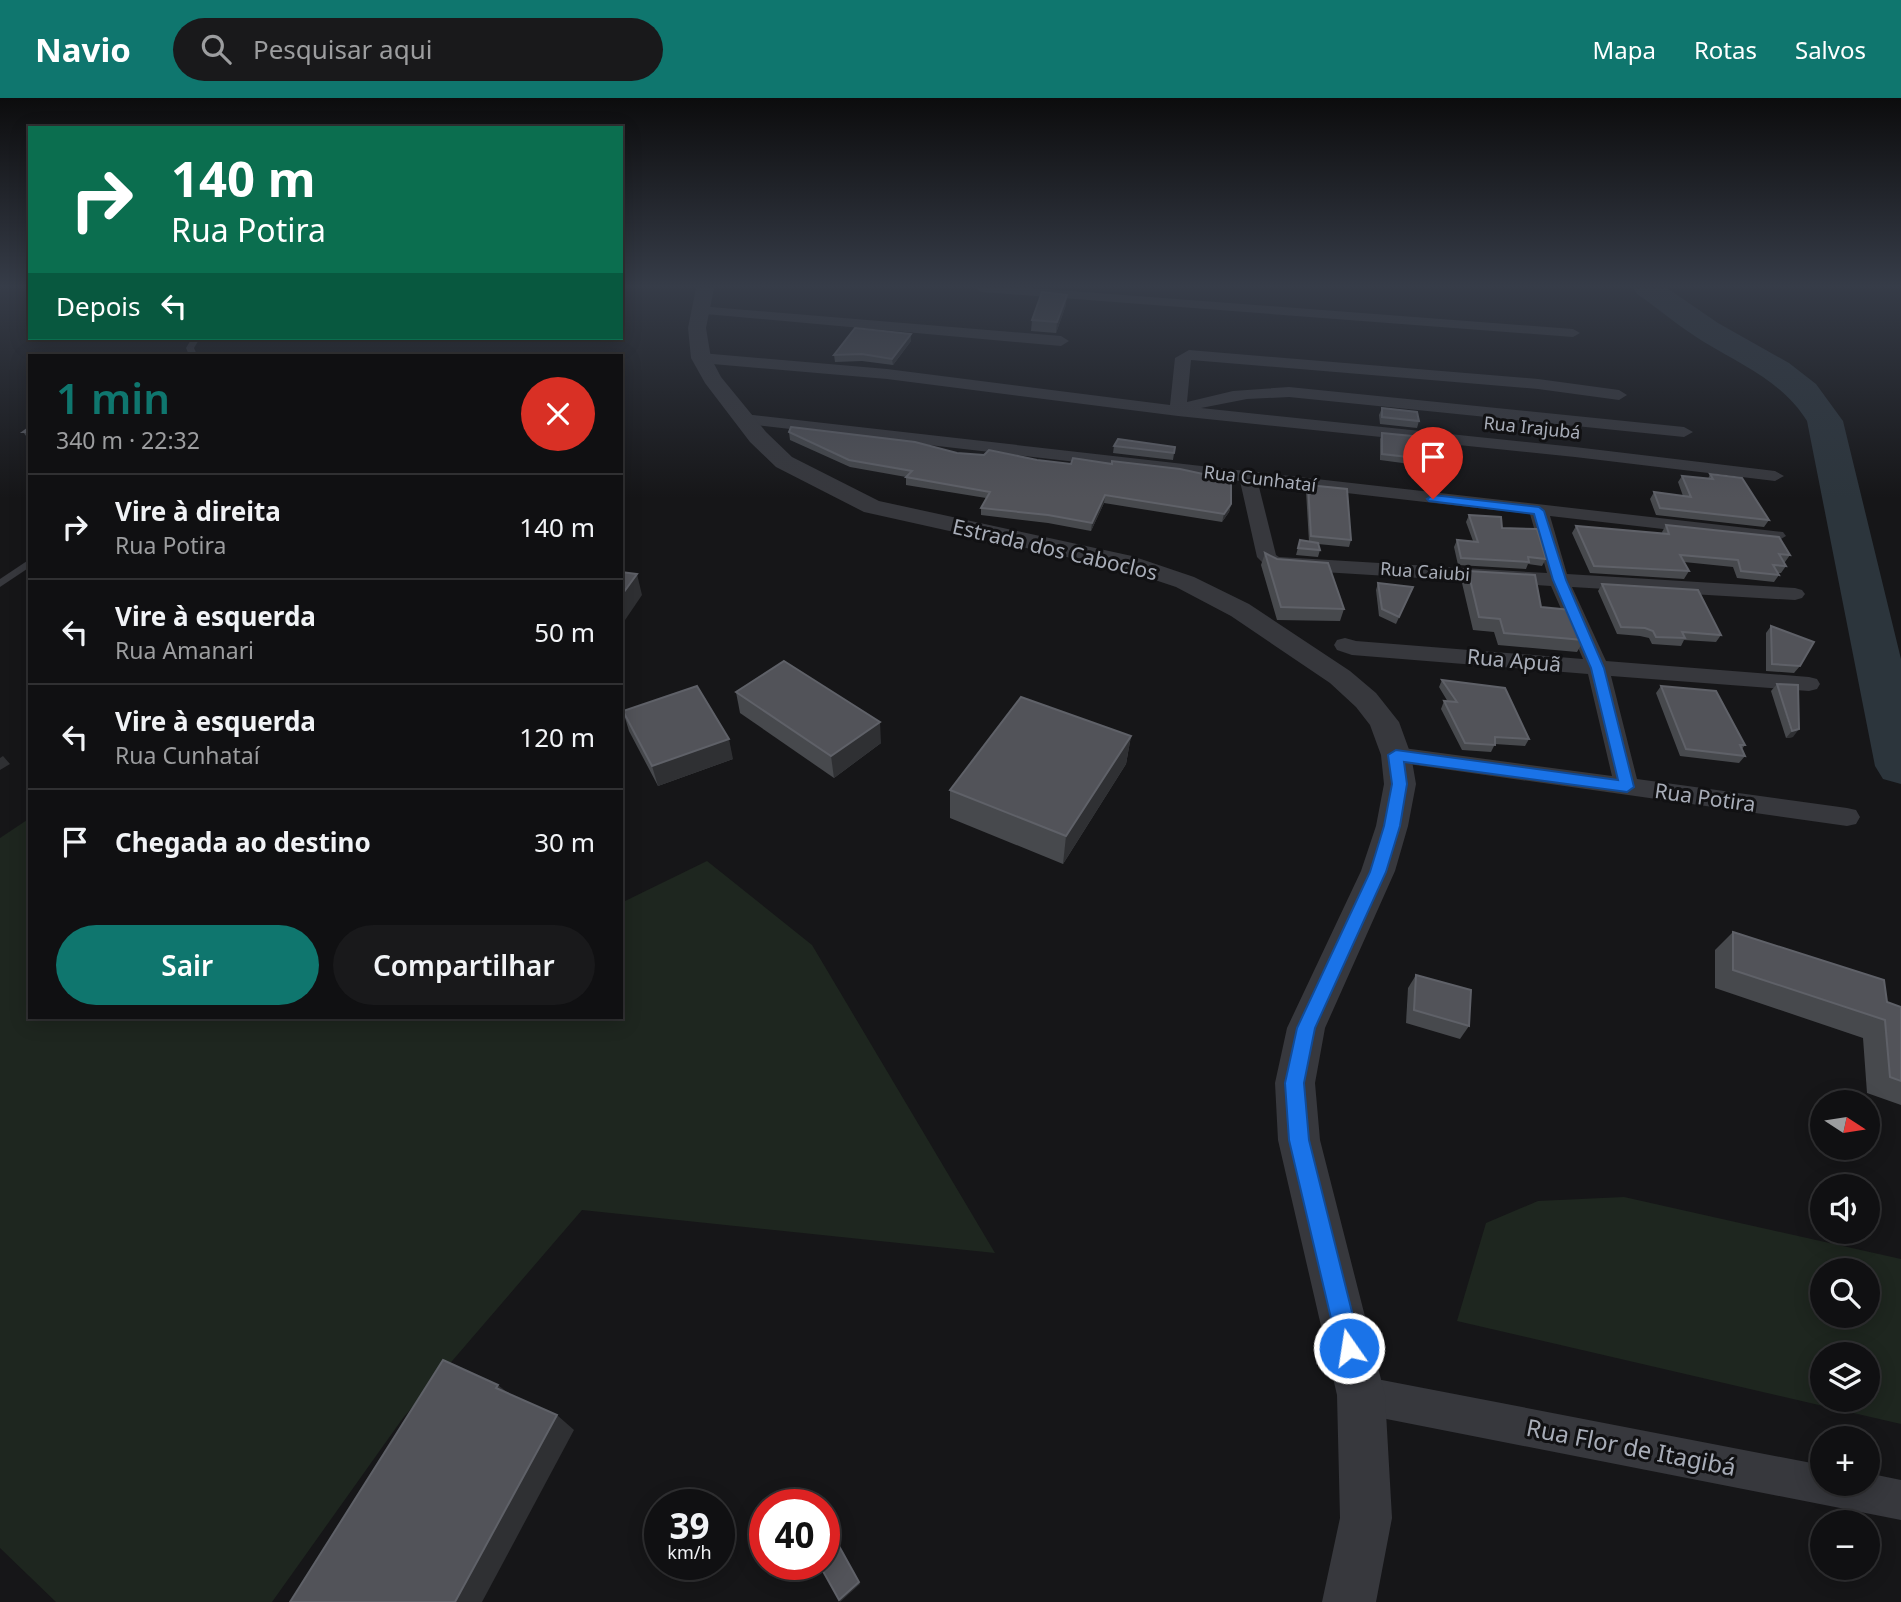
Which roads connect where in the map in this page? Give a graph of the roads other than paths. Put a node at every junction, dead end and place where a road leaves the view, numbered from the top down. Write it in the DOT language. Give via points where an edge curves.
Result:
graph roads {
  1 [pos="701,358"];
  2 [pos="703,358"];
  3 [pos="1183,358"];
  4 [pos="1227,358"];
  5 [pos="1619,395"];
  6 [pos="1178,411"];
  7 [pos="744,419"];
  8 [pos="1684,432"];
  9 [pos="1775,476"];
  10 [pos="1248,477"];
  11 [pos="1539,511"];
  12 [pos="1776,536"];
  13 [pos="28,563"];
  14 [pos="1559,580"];
  15 [pos="0,584"];
  16 [pos="1795,594"];
  17 [pos="1345,645"];
  18 [pos="1598,668"];
  19 [pos="1809,684"];
  20 [pos="1396,755"];
  21 [pos="1627,787"];
  22 [pos="1847,817"];
  23 [pos="1360,1395"];
  24 [pos="1901,1500"];
  25 [pos="1349,1602"];
  1 -- 7 [label="street, Estrada dos Caboclos"];
  2 -- 6 [label="street, Rua Irajubá" via="887,374"];
  3 -- 6 [label="street"];
  4 -- 5 [label="street"];
  6 -- 8 [label="street" via="1206,400 1299,392"];
  6 -- 9 [label="street, Rua Irajubá"];
  7 -- 10 [label="street, Rua Cunhataí"];
  7 -- 20 [label="street, Estrada dos Caboclos" via="784,462 872,506 1132,564 1185,582 1240,610 1340,677 1366,700 1384,722"];
  10 -- 11 [label="street, Rua Cunhataí"];
  10 -- 14 [label="street, Rua Caiubi" via="1267,557 1274,563"];
  11 -- 12 [label="street, Rua Cunhataí"];
  11 -- 14 [label="street"];
  13 -- 15 [label="lane"];
  14 -- 16 [label="street, Rua Caiubi"];
  14 -- 18 [label="street"];
  17 -- 18 [label="street, Rua Apuã"];
  18 -- 19 [label="street, Rua Apuã"];
  18 -- 21 [label="street"];
  20 -- 21 [label="street, Rua Potira"];
  20 -- 23 [label="street, Estrada dos Caboclos" via="1400,784 1378,872 1306,1028 1294,1083 1299,1140"];
  21 -- 22 [label="street, Rua Potira"];
  23 -- 24 [label="street, Rua Flor de Itagibá"];
  23 -- 25 [label="street, Estrada dos Caboclos" via="1366,1518"];
}
